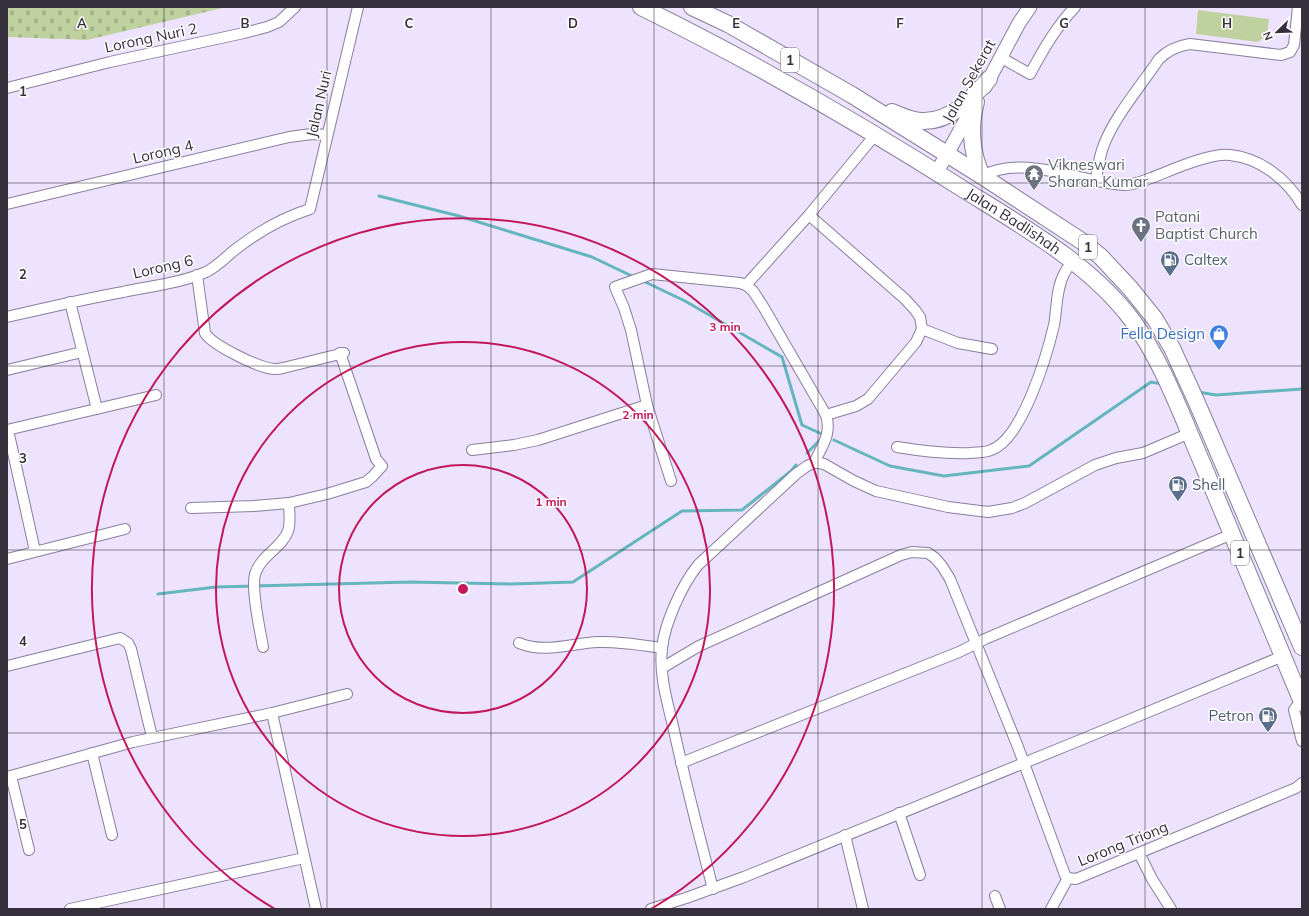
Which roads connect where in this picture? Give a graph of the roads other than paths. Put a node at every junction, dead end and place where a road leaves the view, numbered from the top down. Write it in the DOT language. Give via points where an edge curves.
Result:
graph roads {
  1 [pos="295,7"];
  2 [pos="358,7"];
  3 [pos="641,7"];
  4 [pos="692,7"];
  5 [pos="1030,7"];
  6 [pos="1075,7"];
  7 [pos="1298,7"];
  8 [pos="1000,58"];
  9 [pos="989,79"];
  10 [pos="7,88"];
  11 [pos="852,95"];
  12 [pos="976,102"];
  13 [pos="327,135"];
  14 [pos="875,135"];
  15 [pos="947,154"];
  16 [pos="937,172"];
  17 [pos="982,176"];
  18 [pos="1096,181"];
  19 [pos="7,204"];
  20 [pos="1302,205"];
  21 [pos="310,209"];
  22 [pos="809,215"];
  23 [pos="1072,262"];
  24 [pos="198,275"];
  25 [pos="746,285"];
  26 [pos="70,302"];
  27 [pos="7,317"];
  28 [pos="922,329"];
  29 [pos="992,349"];
  30 [pos="82,352"];
  31 [pos="7,370"];
  32 [pos="156,395"];
  33 [pos="647,405"];
  34 [pos="96,409"];
  35 [pos="826,415"];
  36 [pos="7,430"];
  37 [pos="1190,433"];
  38 [pos="897,447"];
  39 [pos="472,450"];
  40 [pos="814,463"];
  41 [pos="671,481"];
  42 [pos="289,503"];
  43 [pos="191,508"];
  44 [pos="125,529"];
  45 [pos="1232,534"];
  46 [pos="35,551"];
  47 [pos="7,559"];
  48 [pos="519,643"];
  49 [pos="976,643"];
  50 [pos="263,647"];
  51 [pos="1302,647"];
  52 [pos="662,648"];
  53 [pos="1283,656"];
  54 [pos="7,666"];
  55 [pos="662,668"];
  56 [pos="1297,682"];
  57 [pos="346,694"];
  58 [pos="1302,703"];
  59 [pos="272,713"];
  60 [pos="152,737"];
  61 [pos="1302,741"];
  62 [pos="92,753"];
  63 [pos="681,763"];
  64 [pos="1024,763"];
  65 [pos="9,777"];
  66 [pos="1302,783"];
  67 [pos="899,813"];
  68 [pos="112,835"];
  69 [pos="845,835"];
  70 [pos="29,850"];
  71 [pos="1140,853"];
  72 [pos="304,858"];
  73 [pos="920,875"];
  74 [pos="1068,878"];
  75 [pos="712,889"];
  76 [pos="994,896"];
  77 [pos="70,909"];
  78 [pos="316,909"];
  79 [pos="651,909"];
  80 [pos="863,909"];
  81 [pos="1000,909"];
  82 [pos="1051,909"];
  83 [pos="1171,909"];
  1 -- 10 [label="street, Lorong Nuri 2" via="279,22 267,27"];
  2 -- 13 [label="street, Jalan Nuri"];
  3 -- 14 [label="main road, Jalan Badlishah / 1" via="769,72"];
  4 -- 11 [label="main road, Jalan Badlishah / 1" via="728,24"];
  5 -- 8 [label="street, Jalan Sekerat"];
  6 -- 8 [label="street" via="1062,21 1030,74"];
  7 -- 18 [label="street" via="1294,45 1290,52 1281,55 1190,44 1166,52 1108,135 1102,150"];
  8 -- 9 [label="street, Jalan Sekerat"];
  9 -- 11 [label="main road" via="963,105 937,120 921,121 906,118"];
  9 -- 12 [label="street, Jalan Sekerat"];
  11 -- 15 [label="main road, Jalan Badlishah / 1"];
  12 -- 15 [label="street, Jalan Sekerat"];
  12 -- 17 [label="main road" via="971,124 972,140 974,156"];
  13 -- 19 [label="street, Lorong 4" via="289,137"];
  13 -- 21 [label="street, Jalan Nuri"];
  14 -- 16 [label="main road, Jalan Badlishah / 1"];
  14 -- 22 [label="street"];
  15 -- 16 [label="street, Jalan Sekerat"];
  15 -- 17 [label="main road, Jalan Badlishah / 1"];
  16 -- 23 [label="main road, Jalan Badlishah / 1"];
  17 -- 18 [label="street" via="1000,169 1022,167"];
  17 -- 51 [label="main road, Jalan Badlishah / 1" via="1062,228 1101,257 1133,290 1155,319 1172,348 1197,403"];
  18 -- 20 [label="street" via="1133,184 1214,156 1229,155 1267,168 1289,187"];
  21 -- 24 [label="street, Lorong 6" via="261,231 214,268"];
  22 -- 25 [label="street"];
  22 -- 28 [label="street" via="905,299 920,318"];
  23 -- 37 [label="main road, Jalan Badlishah / 1" via="1101,286 1131,318 1164,377"];
  23 -- 38 [label="street" via="1059,287 1054,324 1042,370 1012,433 1002,444 991,451 954,453"];
  24 -- 26 [label="street, Lorong 6"];
  24 -- 42 [label="street" via="204,333 207,338 226,350 266,368 274,369 342,353 376,459 382,466 366,482"];
  25 -- 33 [label="street" via="740,282 663,274 644,276 615,286 631,330"];
  25 -- 35 [label="street" via="764,308"];
  26 -- 27 [label="street, Lorong 6"];
  26 -- 30 [label="street"];
  28 -- 29 [label="street" via="958,343"];
  28 -- 35 [label="street" via="916,342 868,399 856,406"];
  30 -- 31 [label="street"];
  30 -- 34 [label="street"];
  32 -- 34 [label="street"];
  33 -- 39 [label="street" via="538,440"];
  33 -- 41 [label="street"];
  34 -- 36 [label="street"];
  35 -- 40 [label="street" via="828,431"];
  36 -- 46 [label="street"];
  37 -- 40 [label="street" via="1150,451 1095,465 1025,503 988,512 948,507 876,491 824,464"];
  37 -- 45 [label="main road, Jalan Badlishah / 1"];
  40 -- 52 [label="street" via="796,474 690,574 681,591"];
  42 -- 43 [label="street"];
  42 -- 50 [label="street" via="288,530 258,566 254,581"];
  44 -- 46 [label="street"];
  45 -- 49 [label="street"];
  45 -- 53 [label="main road, Jalan Badlishah / 1"];
  46 -- 47 [label="street"];
  48 -- 52 [label="street" via="539,648 598,642"];
  49 -- 55 [label="street, Lorong Triong" via="956,591 942,566 928,553 912,552 699,646"];
  49 -- 63 [label="street"];
  49 -- 64 [label="street, Lorong Triong"];
  52 -- 55 [label="street"];
  53 -- 56 [label="main road, Jalan Badlishah / 1"];
  53 -- 64 [label="street"];
  54 -- 60 [label="street" via="120,638 131,648"];
  55 -- 63 [label="street"];
  56 -- 58 [label="main road, Jalan Badlishah / 1"];
  57 -- 59 [label="street"];
  58 -- 61 [label="street" via="1294,710"];
  59 -- 60 [label="street"];
  59 -- 72 [label="street"];
  60 -- 62 [label="street"];
  62 -- 65 [label="street"];
  62 -- 68 [label="street"];
  63 -- 75 [label="street"];
  64 -- 67 [label="street"];
  64 -- 74 [label="street, Lorong Triong"];
  65 -- 70 [label="street"];
  66 -- 71 [label="street, Lorong Triong" via="1296,788"];
  67 -- 69 [label="street"];
  67 -- 73 [label="street"];
  69 -- 75 [label="street"];
  69 -- 80 [label="street"];
  71 -- 74 [label="street, Lorong Triong" via="1076,879"];
  71 -- 83 [label="street"];
  72 -- 77 [label="street"];
  72 -- 78 [label="street"];
  74 -- 82 [label="street"];
  75 -- 79 [label="street"];
  76 -- 81 [label="street"];
}
